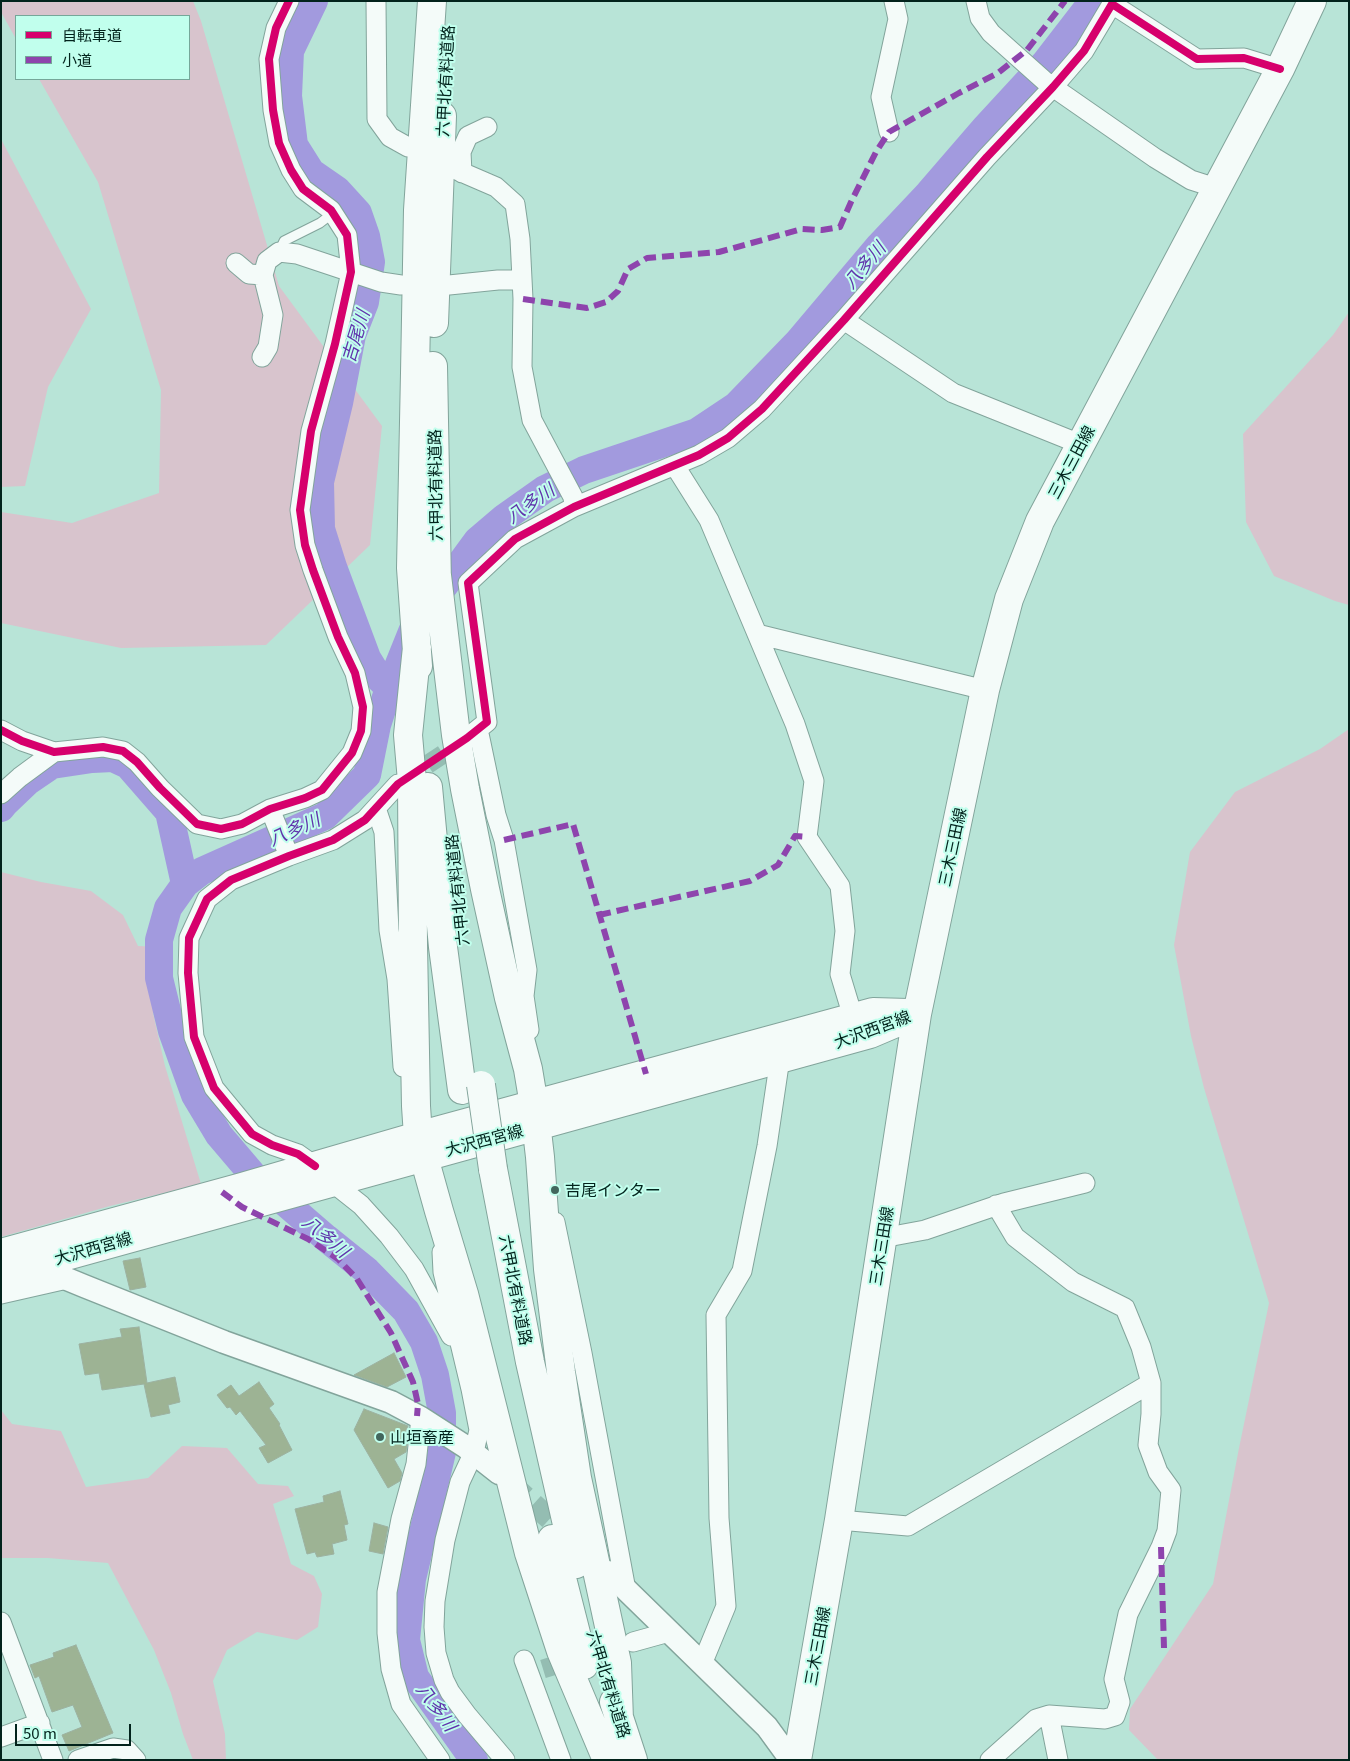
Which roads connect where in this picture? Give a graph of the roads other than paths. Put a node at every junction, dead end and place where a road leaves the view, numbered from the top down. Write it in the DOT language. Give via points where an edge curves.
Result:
graph roads {
  1 [pos="289,1"];
  2 [pos="376,1"];
  3 [pos="432,1"];
  4 [pos="450,1"];
  5 [pos="894,1"];
  6 [pos="976,1"];
  7 [pos="1312,1"];
  8 [pos="1280,69"];
  9 [pos="1050,85"];
  10 [pos="487,126"];
  11 [pos="889,132"];
  12 [pos="408,147"];
  13 [pos="1216,188"];
  14 [pos="333,213"];
  15 [pos="279,252"];
  16 [pos="236,263"];
  17 [pos="355,273"];
  18 [pos="263,274"];
  19 [pos="522,280"];
  20 [pos="402,285"];
  21 [pos="449,285"];
  22 [pos="844,320"];
  23 [pos="262,357"];
  24 [pos="1080,444"];
  25 [pos="675,466"];
  26 [pos="573,502"];
  27 [pos="436,567"];
  28 [pos="757,634"];
  29 [pos="417,647"];
  30 [pos="985,690"];
  31 [pos="1,730"];
  32 [pos="54,752"];
  33 [pos="398,784"];
  34 [pos="1,794"];
  35 [pos="376,808"];
  36 [pos="271,811"];
  37 [pos="288,854"];
  38 [pos="917,1014"];
  39 [pos="853,1017"];
  40 [pos="780,1058"];
  41 [pos="528,1069"];
  42 [pos="472,1088"];
  43 [pos="535,1115"];
  44 [pos="421,1146"];
  45 [pos="540,1157"];
  46 [pos="484,1171"];
  47 [pos="323,1178"];
  48 [pos="1086,1183"];
  49 [pos="250,1195"];
  50 [pos="996,1205"];
  51 [pos="439,1211"];
  52 [pos="882,1238"];
  53 [pos="1,1253"];
  54 [pos="43,1262"];
  55 [pos="1,1274"];
  56 [pos="67,1279"];
  57 [pos="1,1294"];
  58 [pos="469,1381"];
  59 [pos="1151,1383"];
  60 [pos="421,1418"];
  61 [pos="470,1449"];
  62 [pos="499,1473"];
  63 [pos="838,1520"];
  64 [pos="608,1572"];
  65 [pos="626,1590"];
  66 [pos="1,1622"];
  67 [pos="669,1632"];
  68 [pos="633,1642"];
  69 [pos="7,1656"];
  70 [pos="702,1664"];
  71 [pos="532,1667"];
  72 [pos="1049,1715"];
  73 [pos="619,1720"];
  74 [pos="40,1723"];
  75 [pos="1,1737"];
  76 [pos="53,1760"];
  77 [pos="78,1760"];
  78 [pos="136,1760"];
  79 [pos="440,1760"];
  80 [pos="505,1760"];
  81 [pos="561,1760"];
  82 [pos="607,1760"];
  83 [pos="612,1760"];
  84 [pos="633,1760"];
  85 [pos="792,1760"];
  86 [pos="797,1760"];
  87 [pos="990,1760"];
  88 [pos="1058,1760"];
  1 -- 14 [label="street" via="276,28 269,59 279,143 303,189"];
  2 -- 12 [label="street" via="377,118 390,137"];
  3 -- 29 [label="main road, 六甲北有料道路" via="418,230 412,568"];
  4 -- 27 [label="main road, 六甲北有料道路" via="433,361"];
  5 -- 11 [label="street" via="898,19 881,98"];
  6 -- 9 [label="street" via="980,18 991,33"];
  7 -- 8 [label="main road, 三木三田線"];
  8 -- 9 [label="street" via="1244,58 1197,59 1112,4 1084,51"];
  8 -- 13 [label="main road, 三木三田線"];
  9 -- 13 [label="street" via="1154,158 1191,180"];
  9 -- 22 [label="street"];
  10 -- 19 [label="street" via="468,136 457,170 496,187 515,204"];
  13 -- 24 [label="main road, 三木三田線"];
  14 -- 15 [label="lane" via="284,241"];
  14 -- 17 [label="street" via="347,235"];
  15 -- 17 [label="street" via="297,254"];
  15 -- 18 [label="street" via="267,261"];
  16 -- 18 [label="street" via="248,274"];
  17 -- 20 [label="street"];
  17 -- 36 [label="street" via="311,432 300,510 312,570 355,673 363,707 361,731 352,753 322,790"];
  18 -- 23 [label="street" via="273,315 268,347"];
  19 -- 21 [label="street"];
  19 -- 26 [label="street" via="522,367 532,420"];
  22 -- 24 [label="street" via="953,393"];
  22 -- 25 [label="street" via="762,410 728,438"];
  24 -- 30 [label="main road, 三木三田線" via="1040,521 1009,598"];
  25 -- 26 [label="street"];
  25 -- 28 [label="street" via="710,520"];
  26 -- 41 [label="street" via="514,539 468,583 487,722 473,734 504,840 527,970 524,996 530,1041"];
  27 -- 41 [label="main road" via="465,789 503,971"];
  27 -- 42 [label="main road, 六甲北有料道路" via="446,788"];
  28 -- 30 [label="street"];
  28 -- 39 [label="street" via="795,724 814,781 807,837 840,886 845,931 840,974"];
  29 -- 42 [label="main road, 六甲北有料道路" via="438,895"];
  29 -- 44 [label="main road" via="408,735 412,782 416,1106"];
  30 -- 38 [label="main road, 三木三田線"];
  31 -- 32 [label="street"];
  32 -- 34 [label="street"];
  32 -- 36 [label="street" via="103,746 123,751 197,824 221,829"];
  33 -- 35 [label="street"];
  35 -- 37 [label="street" via="365,820 333,840"];
  35 -- 44 [label="street" via="384,832 389,930 397,979 404,1090"];
  36 -- 37 [label="street"];
  37 -- 47 [label="street" via="231,880 207,899 188,938 194,1037 214,1088 252,1134 298,1154"];
  38 -- 39 [label="main road, 大沢西宮線" via="873,1012"];
  38 -- 40 [label="main road, 大沢西宮線" via="870,1034"];
  38 -- 52 [label="main road, 三木三田線"];
  39 -- 43 [label="main road, 大沢西宮線"];
  40 -- 43 [label="main road, 大沢西宮線"];
  40 -- 70 [label="street" via="767,1146 742,1271 716,1315 719,1518 726,1606"];
  41 -- 43 [label="main road"];
  42 -- 46 [label="main road, 六甲北有料道路, bridge"];
  43 -- 44 [label="main road, 大沢西宮線"];
  43 -- 45 [label="main road"];
  44 -- 47 [label="main road, 大沢西宮線"];
  44 -- 51 [label="main road"];
  45 -- 65 [label="street" via="582,1353"];
  45 -- 73 [label="main road" via="548,1269 561,1372 577,1478 617,1663"];
  46 -- 73 [label="main road, 六甲北有料道路" via="592,1629"];
  46 -- 83 [label="main road, 六甲北有料道路" via="510,1357 535,1473"];
  47 -- 49 [label="main road, 大沢西宮線"];
  47 -- 58 [label="street" via="361,1205 414,1269 448,1329"];
  48 -- 50 [label="street"];
  49 -- 53 [label="main road, 大沢西宮線"];
  49 -- 54 [label="main road, 大沢西宮線"];
  50 -- 52 [label="street" via="925,1230"];
  50 -- 59 [label="street" via="1015,1237 1073,1282 1125,1308"];
  51 -- 58 [label="street" via="443,1272"];
  51 -- 82 [label="main road" via="464,1294 529,1553 561,1650"];
  52 -- 63 [label="main road, 三木三田線"];
  54 -- 55 [label="main road, 大沢西宮線"];
  54 -- 56 [label="street"];
  56 -- 57 [label="street"];
  56 -- 60 [label="street" via="224,1342 391,1402"];
  58 -- 61 [label="street" via="479,1430"];
  59 -- 63 [label="street" via="908,1526"];
  59 -- 72 [label="street" via="1148,1445 1158,1472 1171,1490 1167,1531 1128,1614 1114,1679 1120,1702 1115,1716 1105,1719"];
  60 -- 61 [label="street"];
  60 -- 79 [label="street" via="416,1464 387,1592 387,1633 391,1669 401,1704"];
  61 -- 62 [label="street"];
  61 -- 80 [label="street" via="445,1540 434,1601 436,1652 450,1692"];
  63 -- 86 [label="main road, 三木三田線"];
  64 -- 65 [label="street"];
  65 -- 67 [label="street"];
  66 -- 69 [label="street"];
  67 -- 68 [label="street"];
  67 -- 70 [label="street"];
  69 -- 74 [label="street"];
  70 -- 85 [label="street" via="767,1727"];
  71 -- 81 [label="street"];
  72 -- 87 [label="street" via="1036,1719"];
  72 -- 88 [label="street"];
  73 -- 84 [label="main road, 六甲北有料道路"];
  74 -- 75 [label="street"];
  74 -- 76 [label="street"];
  77 -- 78 [label="street" via="113,1748 127,1750"];
}
